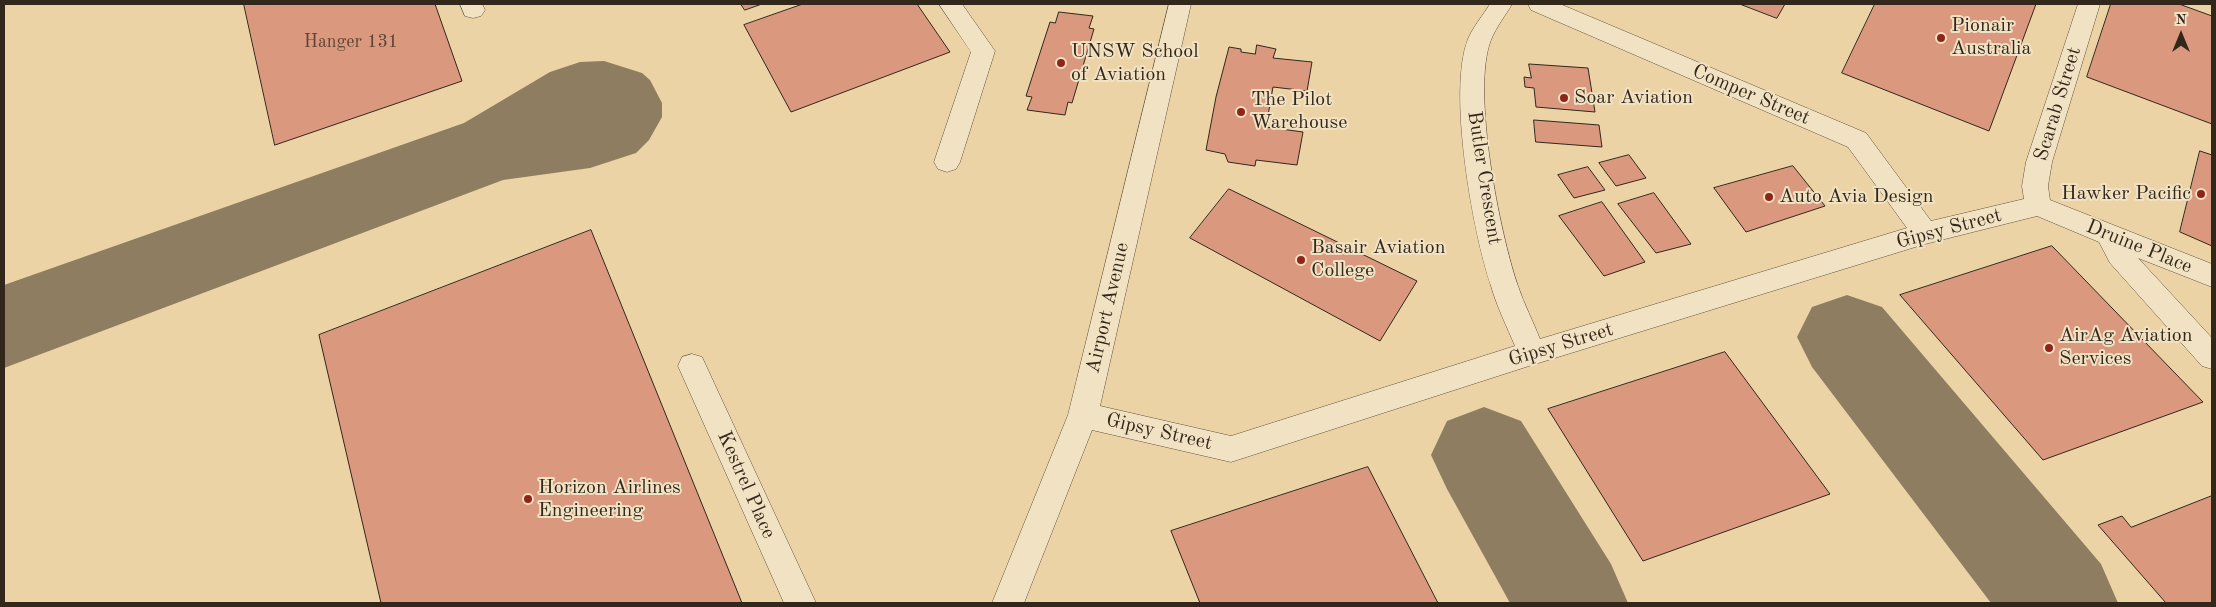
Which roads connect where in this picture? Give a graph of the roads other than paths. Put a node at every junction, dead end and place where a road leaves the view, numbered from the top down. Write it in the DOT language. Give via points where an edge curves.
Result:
graph roads {
  1 [pos="950,4"];
  2 [pos="1180,4"];
  3 [pos="1501,4"];
  4 [pos="1539,4"];
  5 [pos="2089,4"];
  6 [pos="947,162"];
  7 [pos="2038,206"];
  8 [pos="1925,233"];
  9 [pos="2108,234"];
  10 [pos="2212,276"];
  11 [pos="1532,353"];
  12 [pos="2212,357"];
  13 [pos="692,366"];
  14 [pos="1083,415"];
  15 [pos="800,603"];
  16 [pos="1008,603"];
  1 -- 6 [label="lane" via="983,51"];
  2 -- 14 [label="lane, Airport Avenue"];
  3 -- 11 [label="lane, Butler Crescent" via="1479,40 1471,88 1474,132 1488,224 1504,286"];
  4 -- 8 [label="lane, Comper Street" via="1857,140"];
  5 -- 7 [label="lane, Scarab Street" via="2039,162 2035,186"];
  7 -- 8 [label="lane, Gipsy Street"];
  7 -- 9 [label="lane, Druine Place"];
  8 -- 11 [label="lane, Gipsy Street"];
  9 -- 10 [label="lane, Druine Place"];
  9 -- 12 [label="lane" via="2119,255"];
  11 -- 14 [label="lane, Gipsy Street" via="1230,449"];
  13 -- 15 [label="lane, Kestrel Place"];
  14 -- 16 [label="lane, Airport Avenue"];
}
